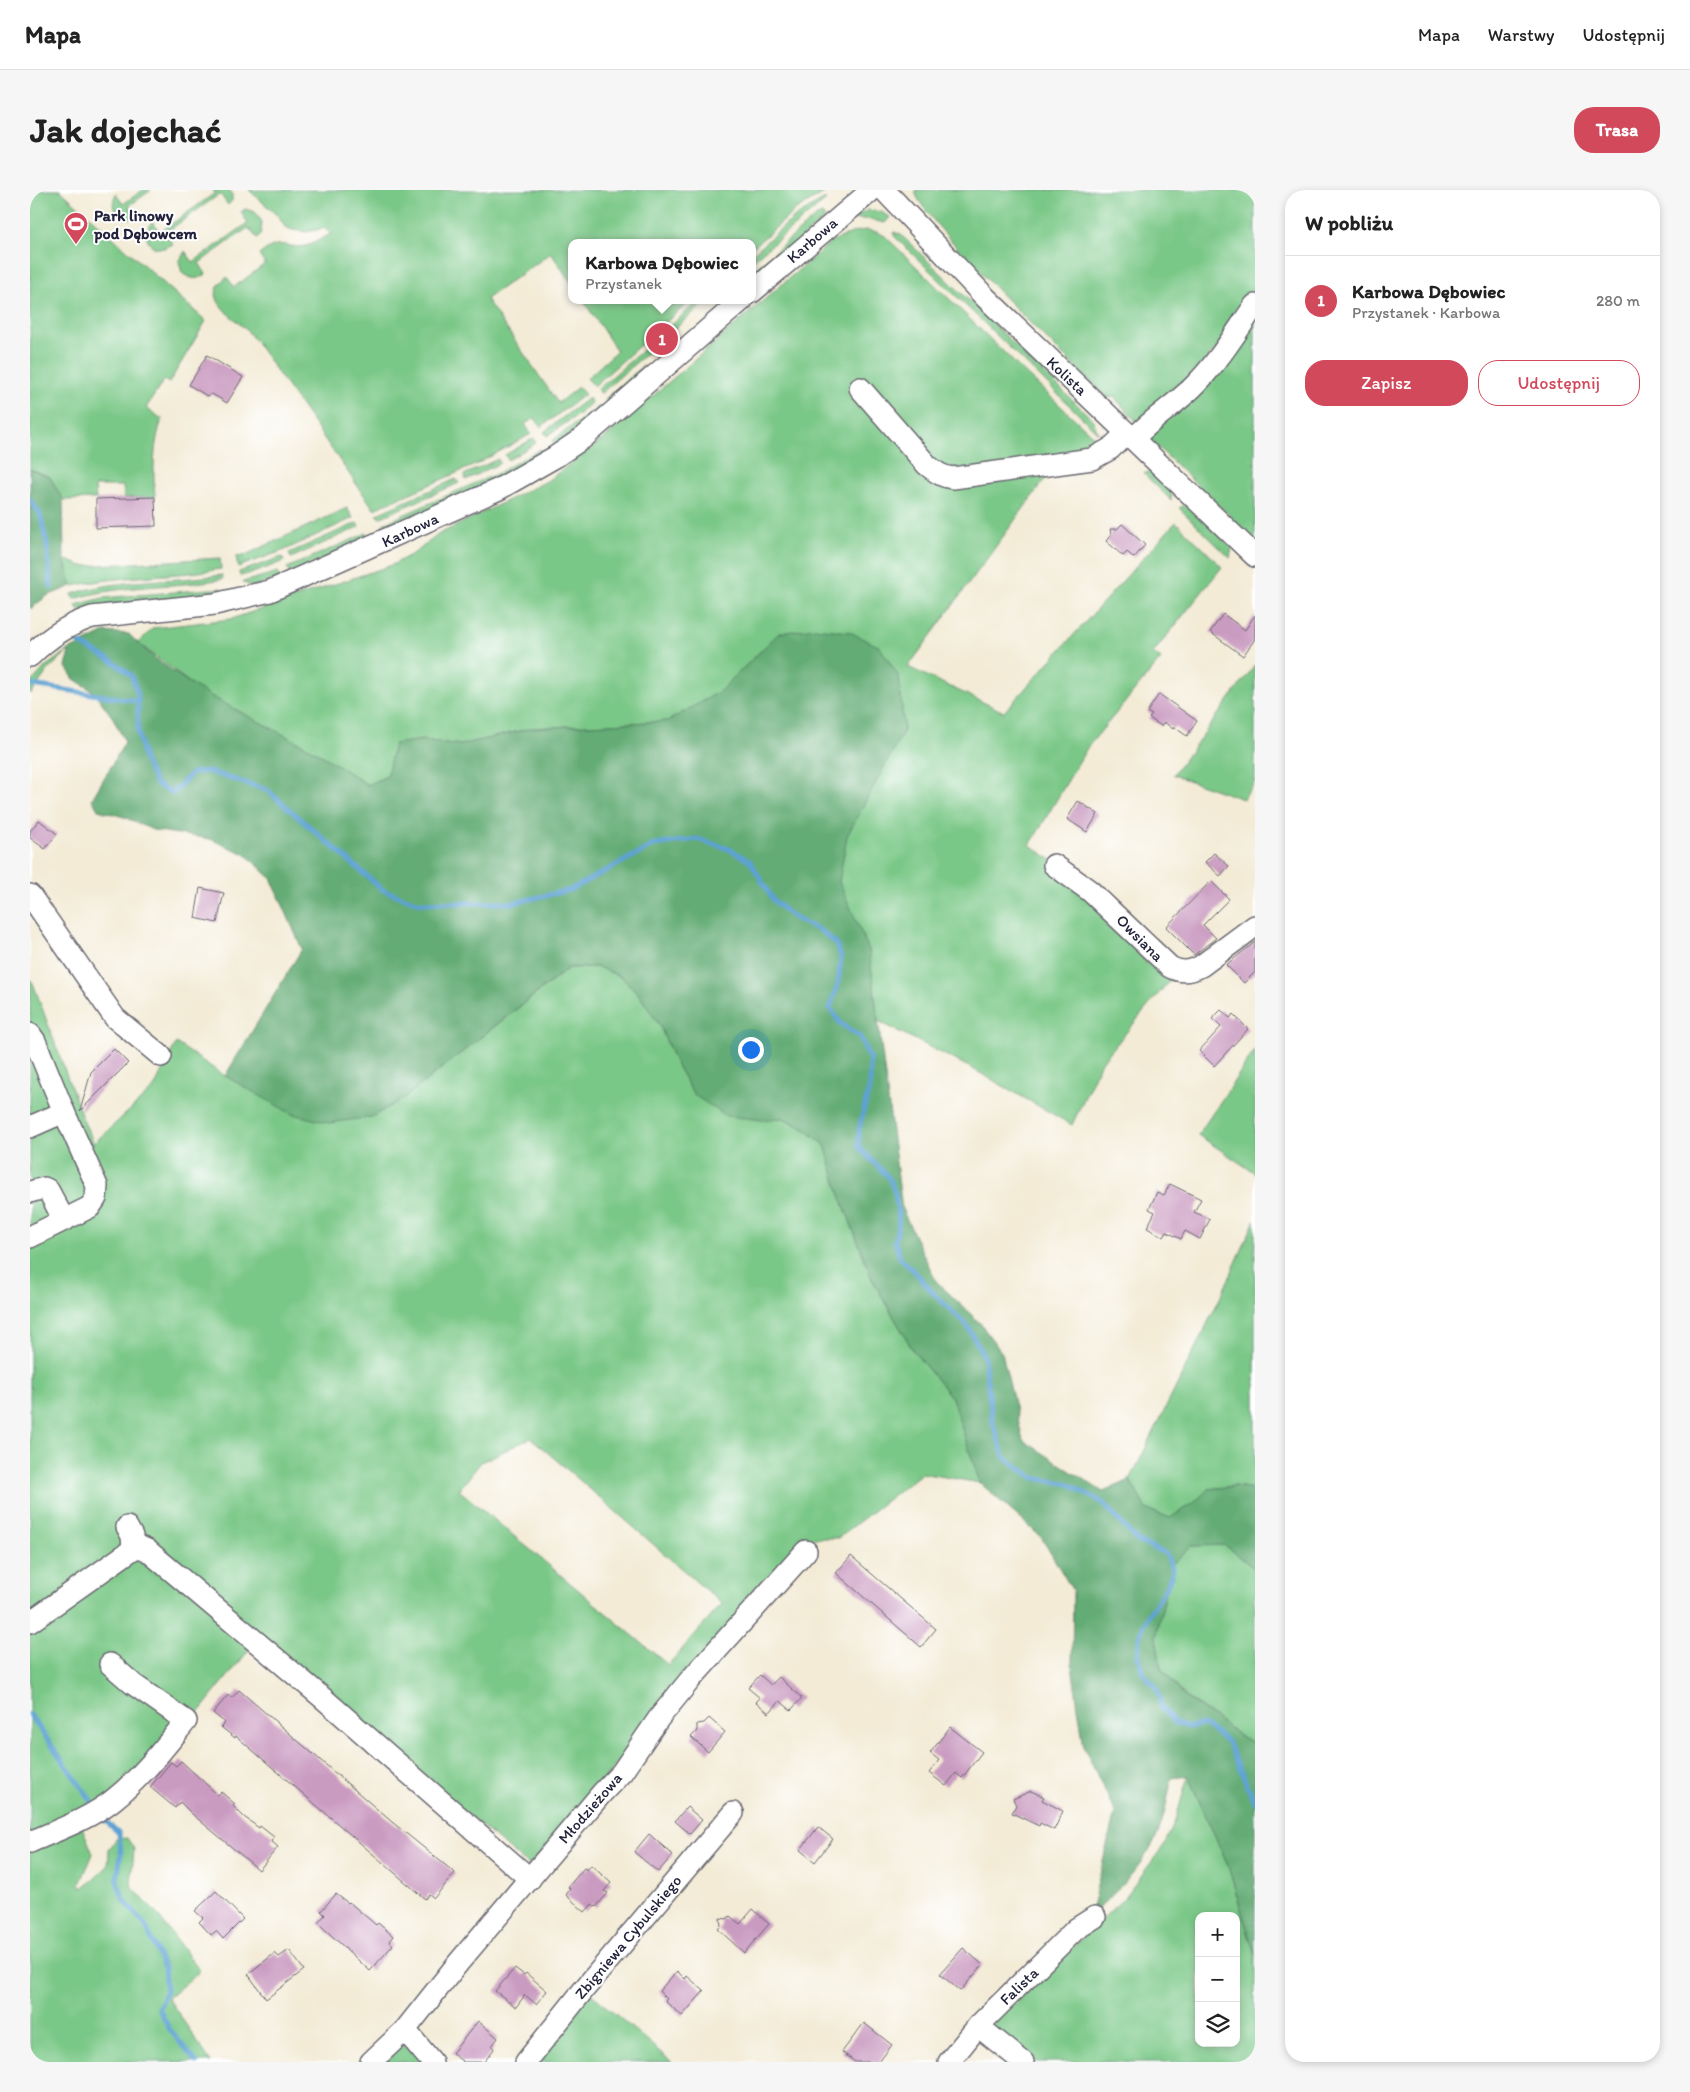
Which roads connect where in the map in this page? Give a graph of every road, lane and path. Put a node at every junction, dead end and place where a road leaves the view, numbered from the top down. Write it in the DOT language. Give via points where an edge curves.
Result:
graph roads {
  1 [pos="872,190"];
  2 [pos="884,190"];
  3 [pos="756,289"];
  4 [pos="737,304"];
  5 [pos="1255,305"];
  6 [pos="860,388"];
  7 [pos="1130,436"];
  8 [pos="1255,556"];
  9 [pos="30,656"];
  10 [pos="1054,865"];
  11 [pos="30,895"];
  12 [pos="1255,926"];
  13 [pos="30,1034"];
  14 [pos="161,1056"];
  15 [pos="64,1112"];
  16 [pos="30,1127"];
  17 [pos="30,1192"];
  18 [pos="64,1220"];
  19 [pos="30,1237"];
  20 [pos="127,1527"];
  21 [pos="133,1548"];
  22 [pos="806,1551"];
  23 [pos="30,1622"];
  24 [pos="110,1664"];
  25 [pos="733,1813"];
  26 [pos="30,1842"];
  27 [pos="530,1878"];
  28 [pos="1095,1917"];
  29 [pos="978,2026"];
  30 [pos="405,2030"];
  31 [pos="371,2062"];
  32 [pos="432,2062"];
  33 [pos="526,2062"];
  34 [pos="949,2062"];
  35 [pos="1023,2062"];
  1 -- 3 [label="street, Karbowa"];
  2 -- 7 [label="street, Kolista" via="978,290"];
  4 -- 9 [label="street, Karbowa" via="583,438 555,458 498,489 270,591 215,604 92,617 56,634"];
  5 -- 7 [label="street" via="1221,354 1192,388"];
  6 -- 7 [label="street" via="927,465 947,477 1092,459"];
  7 -- 8 [label="street, Kolista"];
  10 -- 12 [label="street, Owsiana" via="1090,891 1175,970 1192,971"];
  11 -- 14 [label="street" via="115,1018"];
  13 -- 15 [label="street"];
  15 -- 16 [label="street"];
  15 -- 18 [label="street" via="97,1186 96,1198 90,1207"];
  17 -- 18 [label="street" via="48,1190"];
  18 -- 19 [label="street"];
  20 -- 21 [label="street"];
  21 -- 23 [label="street"];
  21 -- 27 [label="street" via="147,1550"];
  22 -- 27 [label="street, Młodzieżowa" via="690,1680 622,1772"];
  24 -- 26 [label="street" via="186,1721 140,1776 112,1801 82,1819"];
  25 -- 33 [label="street, Zbigniewa Cybulskiego"];
  27 -- 30 [label="street, Młodzieżowa"];
  28 -- 29 [label="street, Falista" via="1076,1930"];
  29 -- 34 [label="street, Falista"];
  29 -- 35 [label="street"];
  30 -- 31 [label="street, Młodzieżowa"];
  30 -- 32 [label="street"];
}
